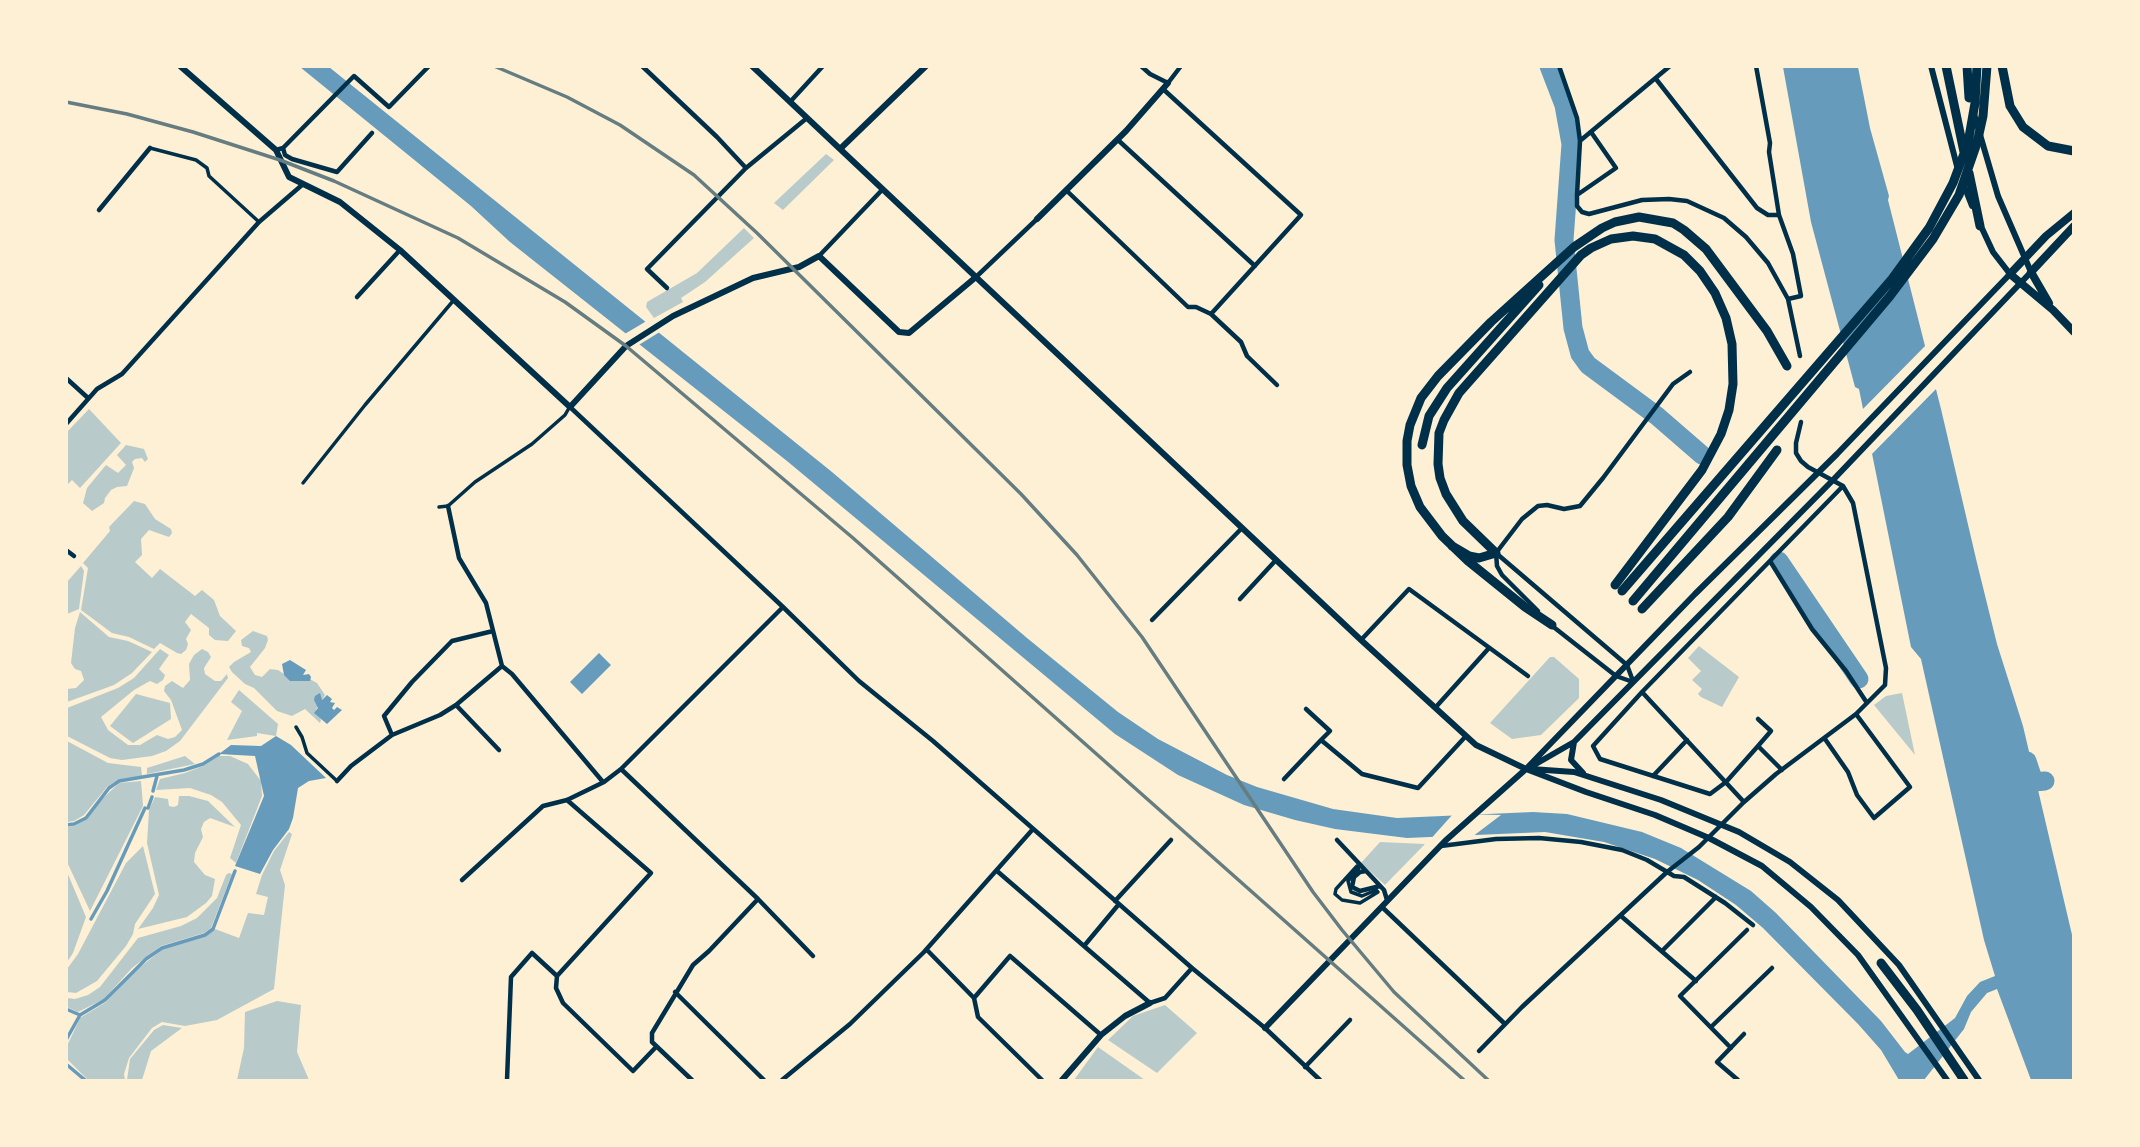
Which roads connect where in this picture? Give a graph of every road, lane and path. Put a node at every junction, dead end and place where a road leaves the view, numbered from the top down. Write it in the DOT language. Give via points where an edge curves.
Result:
graph roads {
  1 [pos="180,66"];
  2 [pos="429,66"];
  3 [pos="642,66"];
  4 [pos="752,66"];
  5 [pos="824,66"];
  6 [pos="926,66"];
  7 [pos="1141,66"];
  8 [pos="1181,66"];
  9 [pos="1559,66"];
  10 [pos="1670,66"];
  11 [pos="1756,66"];
  12 [pos="1931,66"];
  13 [pos="1946,66"];
  14 [pos="1965,66"];
  15 [pos="1977,66"];
  16 [pos="1987,66"];
  17 [pos="2002,66"];
  18 [pos="1656,79"];
  19 [pos="1166,86"];
  20 [pos="1969,98"];
  21 [pos="790,103"];
  22 [pos="807,118"];
  23 [pos="1591,132"];
  24 [pos="372,133"];
  25 [pos="1118,140"];
  26 [pos="1580,141"];
  27 [pos="150,149"];
  28 [pos="279,149"];
  29 [pos="840,149"];
  30 [pos="2074,150"];
  31 [pos="746,168"];
  32 [pos="302,185"];
  33 [pos="882,190"];
  34 [pos="1068,191"];
  35 [pos="1577,195"];
  36 [pos="99,210"];
  37 [pos="2074,213"];
  38 [pos="1779,215"];
  39 [pos="1037,219"];
  40 [pos="259,222"];
  41 [pos="1980,226"];
  42 [pos="2074,226"];
  43 [pos="400,250"];
  44 [pos="819,256"];
  45 [pos="2025,258"];
  46 [pos="1255,266"];
  47 [pos="2031,272"];
  48 [pos="1547,273"];
  49 [pos="2010,274"];
  50 [pos="976,277"];
  51 [pos="1558,279"];
  52 [pos="2020,284"];
  53 [pos="667,288"];
  54 [pos="357,297"];
  55 [pos="455,299"];
  56 [pos="1788,299"];
  57 [pos="2053,310"];
  58 [pos="1212,314"];
  59 [pos="2074,332"];
  60 [pos="1479,352"];
  61 [pos="1800,356"];
  62 [pos="1787,366"];
  63 [pos="1690,372"];
  64 [pos="66,378"];
  65 [pos="1813,379"];
  66 [pos="1277,385"];
  67 [pos="88,397"];
  68 [pos="570,407"];
  69 [pos="1801,422"];
  70 [pos="66,424"];
  71 [pos="1422,445"];
  72 [pos="1777,450"];
  73 [pos="1819,472"];
  74 [pos="1833,480"];
  75 [pos="303,483"];
  76 [pos="1843,486"];
  77 [pos="448,506"];
  78 [pos="439,507"];
  79 [pos="1242,528"];
  80 [pos="1452,546"];
  81 [pos="66,550"];
  82 [pos="1496,553"];
  83 [pos="74,556"];
  84 [pos="1276,560"];
  85 [pos="1770,561"];
  86 [pos="1240,599"];
  87 [pos="1633,601"];
  88 [pos="783,607"];
  89 [pos="1642,610"];
  90 [pos="1152,620"];
  91 [pos="1552,625"];
  92 [pos="493,631"];
  93 [pos="1361,640"];
  94 [pos="1489,648"];
  95 [pos="1627,665"];
  96 [pos="502,666"];
  97 [pos="1528,676"];
  98 [pos="1616,676"];
  99 [pos="1633,682"];
  100 [pos="1642,692"];
  101 [pos="1867,703"];
  102 [pos="456,705"];
  103 [pos="1435,708"];
  104 [pos="1306,709"];
  105 [pos="1856,713"];
  106 [pos="1758,719"];
  107 [pos="296,727"];
  108 [pos="392,735"];
  109 [pos="1466,736"];
  110 [pos="1825,739"];
  111 [pos="1321,740"];
  112 [pos="1687,740"];
  113 [pos="1574,742"];
  114 [pos="1758,746"];
  115 [pos="499,750"];
  116 [pos="621,769"];
  117 [pos="1526,769"];
  118 [pos="1782,770"];
  119 [pos="1653,776"];
  120 [pos="1590,777"];
  121 [pos="1284,779"];
  122 [pos="337,781"];
  123 [pos="604,782"];
  124 [pos="1726,782"];
  125 [pos="567,800"];
  126 [pos="1745,802"];
  127 [pos="1722,825"];
  128 [pos="1033,829"];
  129 [pos="1709,838"];
  130 [pos="1171,840"];
  131 [pos="1337,840"];
  132 [pos="1443,844"];
  133 [pos="997,871"];
  134 [pos="1366,871"];
  135 [pos="1669,871"];
  136 [pos="462,880"];
  137 [pos="1380,886"];
  138 [pos="1378,892"];
  139 [pos="1716,897"];
  140 [pos="758,899"];
  141 [pos="1387,900"];
  142 [pos="1117,903"];
  143 [pos="1381,907"];
  144 [pos="1621,916"];
  145 [pos="1753,925"];
  146 [pos="1747,930"];
  147 [pos="1084,946"];
  148 [pos="926,950"];
  149 [pos="1661,951"];
  150 [pos="813,956"];
  151 [pos="1881,963"];
  152 [pos="1192,968"];
  153 [pos="1772,968"];
  154 [pos="557,976"];
  155 [pos="1696,981"];
  156 [pos="675,992"];
  157 [pos="974,998"];
  158 [pos="1150,1003"];
  159 [pos="1350,1020"];
  160 [pos="1505,1024"];
  161 [pos="1711,1027"];
  162 [pos="1265,1028"];
  163 [pos="1744,1034"];
  164 [pos="1101,1035"];
  165 [pos="656,1047"];
  166 [pos="1731,1048"];
  167 [pos="1479,1051"];
  168 [pos="1305,1067"];
  169 [pos="507,1080"];
  170 [pos="692,1080"];
  171 [pos="764,1080"];
  172 [pos="782,1080"];
  173 [pos="1042,1080"];
  174 [pos="1062,1080"];
  175 [pos="1320,1080"];
  176 [pos="1738,1080"];
  177 [pos="1947,1080"];
  178 [pos="1963,1080"];
  179 [pos="1979,1080"];
  1 -- 28 [label="street"];
  2 -- 28 [label="street" via="389,107 354,76"];
  3 -- 31 [label="street"];
  4 -- 21 [label="street"];
  5 -- 21 [label="street"];
  6 -- 29 [label="street"];
  7 -- 19 [label="street"];
  8 -- 19 [label="street"];
  9 -- 26 [label="street"];
  10 -- 18 [label="street"];
  11 -- 38 [label="street"];
  12 -- 41 [label="street" via="1954,159"];
  13 -- 41 [label="highway"];
  14 -- 20 [label="highway"];
  15 -- 65 [label="highway" via="1968,143 1942,205 1892,279"];
  16 -- 65 [label="highway" via="1977,143 1947,218 1905,277"];
  17 -- 30 [label="highway" via="2010,106 2023,127 2048,146"];
  18 -- 23 [label="street"];
  18 -- 38 [label="street" via="1757,208"];
  19 -- 25 [label="street"];
  19 -- 46 [label="street" via="1301,215"];
  20 -- 45 [label="street" via="1998,195"];
  21 -- 22 [label="street"];
  22 -- 29 [label="street"];
  22 -- 31 [label="street"];
  23 -- 26 [label="street"];
  23 -- 35 [label="street" via="1616,168"];
  24 -- 28 [label="street" via="337,172 292,159"];
  25 -- 34 [label="street"];
  25 -- 46 [label="street"];
  26 -- 35 [label="street"];
  27 -- 36 [label="street"];
  27 -- 40 [label="street" via="195,160 207,168 209,176"];
  28 -- 32 [label="street" via="289,177"];
  29 -- 33 [label="street"];
  31 -- 53 [label="street" via="647,269"];
  32 -- 40 [label="street"];
  32 -- 43 [label="street" via="340,202"];
  33 -- 44 [label="street"];
  33 -- 50 [label="street"];
  34 -- 39 [label="street"];
  34 -- 58 [label="street" via="1188,307"];
  35 -- 56 [label="street" via="1577,206 1589,214 1642,200 1687,201 1709,210 1746,237 1768,263"];
  37 -- 45 [label="highway"];
  38 -- 56 [label="street" via="1801,296"];
  39 -- 50 [label="street"];
  40 -- 67 [label="street" via="122,374"];
  41 -- 49 [label="street"];
  42 -- 47 [label="highway"];
  43 -- 54 [label="street"];
  43 -- 55 [label="street"];
  44 -- 50 [label="street" via="899,332 909,333"];
  44 -- 68 [label="street" via="799,267 753,278 686,308 631,341"];
  45 -- 47 [label="street"];
  45 -- 49 [label="highway"];
  46 -- 58 [label="street"];
  47 -- 52 [label="street"];
  47 -- 57 [label="highway"];
  48 -- 60 [label="highway"];
  48 -- 62 [label="highway" via="1574,247 1627,218 1673,223 1717,261"];
  48 -- 80 [label="highway" via="1438,376 1412,418 1407,441 1411,486 1420,507"];
  49 -- 52 [label="highway"];
  49 -- 73 [label="street"];
  50 -- 79 [label="street"];
  51 -- 60 [label="highway"];
  51 -- 65 [label="highway" via="1601,243 1622,237 1655,239 1700,271 1726,318 1732,344 1732,397 1714,448 1618,588"];
  51 -- 82 [label="highway" via="1459,393 1440,433 1438,464 1446,494 1463,521"];
  52 -- 57 [label="highway"];
  52 -- 74 [label="street"];
  55 -- 68 [label="street"];
  55 -- 75 [label="street"];
  56 -- 61 [label="street"];
  57 -- 59 [label="highway"];
  58 -- 66 [label="street"];
  60 -- 71 [label="highway" via="1437,401"];
  63 -- 82 [label="street" via="1673,384 1580,506 1538,506"];
  64 -- 67 [label="street"];
  65 -- 87 [label="highway"];
  67 -- 70 [label="street"];
  68 -- 77 [label="street" via="532,444"];
  68 -- 88 [label="street"];
  69 -- 73 [label="street" via="1796,453"];
  72 -- 89 [label="highway" via="1713,535"];
  73 -- 74 [label="street"];
  73 -- 95 [label="street"];
  74 -- 76 [label="street"];
  74 -- 99 [label="street"];
  76 -- 85 [label="street"];
  76 -- 101 [label="street" via="1853,503 1886,668 1885,685"];
  77 -- 78 [label="street"];
  77 -- 92 [label="street" via="459,558 486,603"];
  79 -- 84 [label="street"];
  79 -- 90 [label="street"];
  80 -- 82 [label="highway" via="1479,558"];
  80 -- 91 [label="highway"];
  81 -- 83 [label="street"];
  82 -- 91 [label="street" via="1502,575"];
  82 -- 95 [label="street"];
  84 -- 86 [label="street"];
  84 -- 93 [label="street"];
  85 -- 100 [label="street"];
  85 -- 101 [label="street" via="1812,629"];
  88 -- 116 [label="street"];
  88 -- 128 [label="street" via="859,681"];
  91 -- 98 [label="street"];
  92 -- 96 [label="street"];
  92 -- 108 [label="street" via="452,641 444,649 384,716"];
  93 -- 94 [label="street" via="1409,589"];
  93 -- 103 [label="street"];
  94 -- 97 [label="street"];
  94 -- 103 [label="street"];
  95 -- 98 [label="street"];
  95 -- 99 [label="street"];
  96 -- 102 [label="street"];
  96 -- 123 [label="street"];
  98 -- 99 [label="street"];
  98 -- 117 [label="street"];
  99 -- 113 [label="street"];
  100 -- 112 [label="street"];
  100 -- 119 [label="street" via="1593,746 1600,759"];
  101 -- 105 [label="street"];
  102 -- 108 [label="street"];
  102 -- 115 [label="street"];
  103 -- 109 [label="street"];
  104 -- 111 [label="street" via="1329,731"];
  105 -- 110 [label="street"];
  105 -- 110 [label="street" via="1910,787 1874,818"];
  106 -- 114 [label="street" via="1771,732"];
  107 -- 122 [label="street" via="307,753"];
  108 -- 122 [label="street"];
  109 -- 111 [label="street" via="1418,788 1362,774"];
  109 -- 117 [label="street" via="1486,751"];
  110 -- 118 [label="street"];
  111 -- 121 [label="street"];
  112 -- 119 [label="street"];
  112 -- 124 [label="street"];
  113 -- 117 [label="street"];
  113 -- 120 [label="street" via="1571,760"];
  114 -- 118 [label="street"];
  114 -- 124 [label="street"];
  116 -- 123 [label="street"];
  116 -- 140 [label="street"];
  117 -- 120 [label="street" via="1562,769"];
  117 -- 129 [label="street"];
  117 -- 132 [label="street"];
  118 -- 126 [label="street"];
  119 -- 124 [label="street" via="1710,794"];
  120 -- 127 [label="street"];
  123 -- 125 [label="street"];
  124 -- 126 [label="street"];
  125 -- 136 [label="street" via="543,806"];
  125 -- 154 [label="street" via="651,873"];
  126 -- 127 [label="street"];
  127 -- 129 [label="street"];
  127 -- 179 [label="street" via="1790,862 1847,909 1899,965"];
  128 -- 133 [label="street"];
  128 -- 142 [label="street"];
  129 -- 135 [label="street"];
  129 -- 177 [label="street" via="1762,866 1835,930"];
  130 -- 142 [label="street"];
  131 -- 134 [label="street"];
  132 -- 135 [label="street" via="1567,840 1622,850"];
  132 -- 141 [label="street"];
  133 -- 147 [label="street"];
  133 -- 148 [label="street"];
  134 -- 137 [label="street"];
  134 -- 137 [label="street" via="1354,877 1352,887 1360,891"];
  135 -- 139 [label="street"];
  135 -- 144 [label="street"];
  137 -- 141 [label="street"];
  138 -- 138 [label="street" via="1362,896 1351,892 1348,881 1357,866 1335,894 1342,901 1360,903"];
  139 -- 145 [label="street"];
  139 -- 149 [label="street"];
  140 -- 150 [label="street"];
  140 -- 156 [label="street" via="694,965"];
  141 -- 143 [label="street"];
  142 -- 147 [label="street"];
  142 -- 152 [label="street"];
  143 -- 160 [label="street"];
  143 -- 162 [label="street"];
  144 -- 149 [label="street"];
  144 -- 160 [label="street"];
  146 -- 155 [label="street"];
  147 -- 158 [label="street"];
  148 -- 157 [label="street"];
  148 -- 172 [label="street" via="850,1024"];
  149 -- 155 [label="street"];
  151 -- 178 [label="highway"];
  152 -- 158 [label="street" via="1165,998"];
  152 -- 162 [label="street"];
  153 -- 161 [label="street"];
  154 -- 165 [label="street" via="556,988 563,1003 633,1071"];
  154 -- 169 [label="street" via="532,953 511,977"];
  155 -- 161 [label="street" via="1680,996"];
  156 -- 165 [label="street" via="652,1033"];
  156 -- 171 [label="street"];
  157 -- 164 [label="street" via="1010,956"];
  157 -- 173 [label="street" via="978,1017"];
  158 -- 164 [label="street"];
  159 -- 168 [label="street"];
  160 -- 167 [label="street"];
  161 -- 166 [label="street"];
  162 -- 168 [label="street"];
  163 -- 166 [label="street"];
  164 -- 174 [label="street"];
  165 -- 170 [label="street"];
  166 -- 176 [label="street" via="1717,1062"];
  168 -- 175 [label="street"];
}
